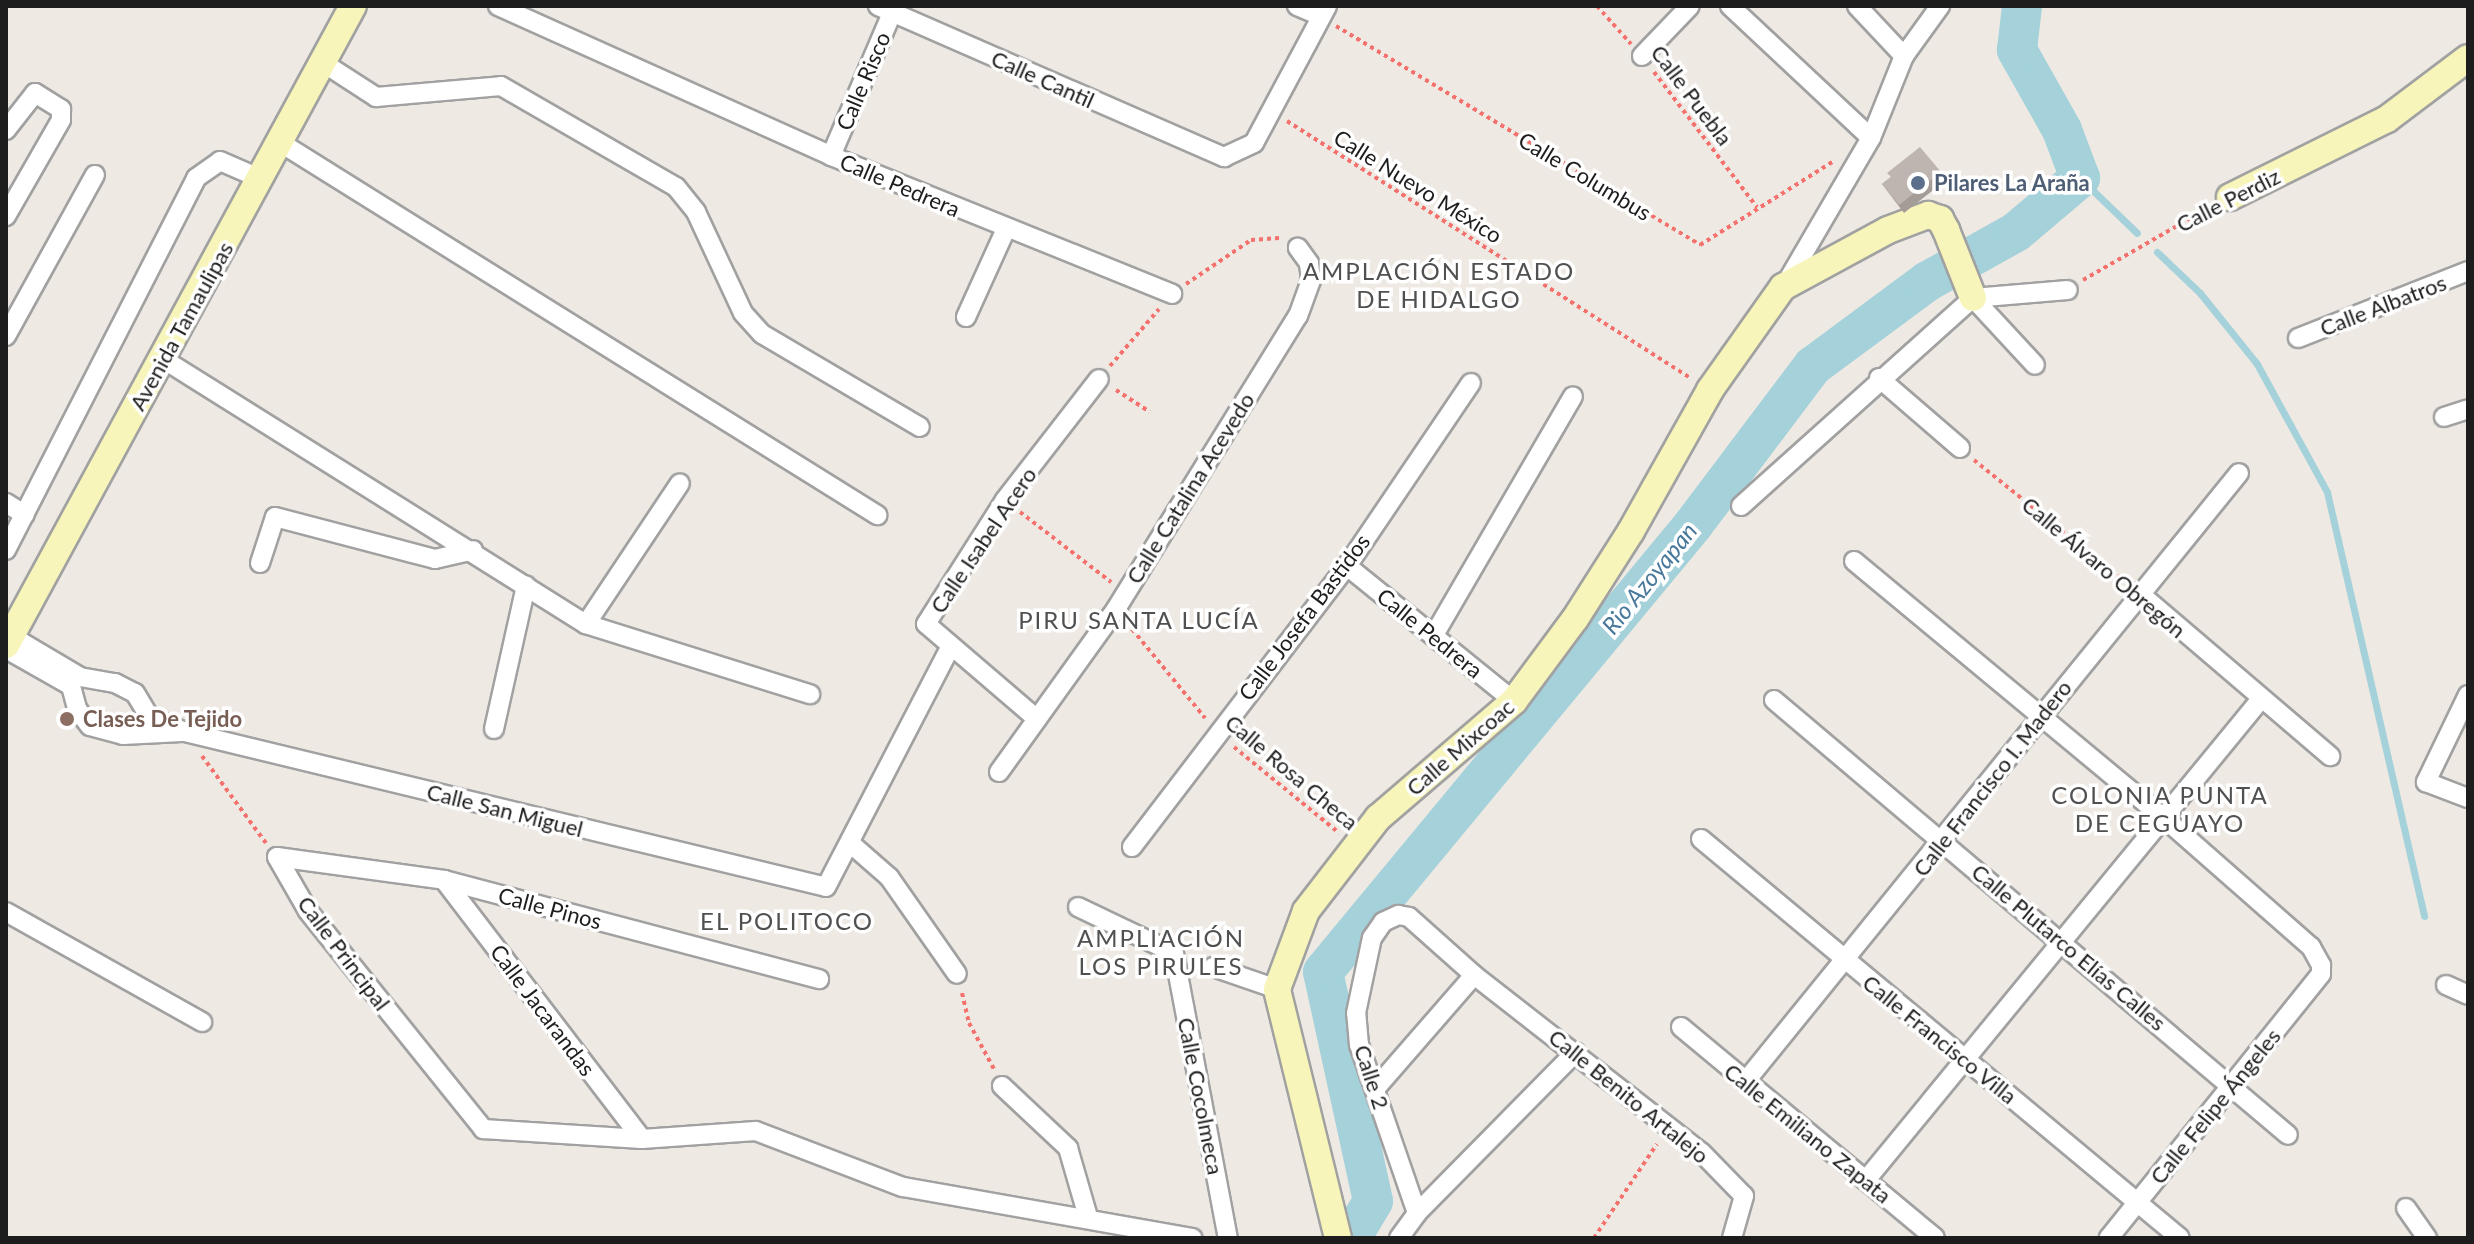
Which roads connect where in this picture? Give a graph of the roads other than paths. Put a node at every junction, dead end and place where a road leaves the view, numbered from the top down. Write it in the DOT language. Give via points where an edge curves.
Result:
graph roads {
  1 [pos="353,6"];
  2 [pos="498,6"];
  3 [pos="1297,6"];
  4 [pos="1690,6"];
  5 [pos="1730,6"];
  6 [pos="1857,6"];
  7 [pos="1940,6"];
  8 [pos="889,8"];
  9 [pos="1323,11"];
  10 [pos="1642,56"];
  11 [pos="1904,56"];
  12 [pos="2468,58"];
  13 [pos="325,64"];
  14 [pos="6,130"];
  15 [pos="1871,138"];
  16 [pos="281,143"];
  17 [pos="831,156"];
  18 [pos="95,175"];
  19 [pos="261,179"];
  20 [pos="2230,197"];
  21 [pos="6,216"];
  22 [pos="1006,229"];
  23 [pos="1298,248"];
  24 [pos="2468,271"];
  25 [pos="1783,287"];
  26 [pos="2068,290"];
  27 [pos="1172,294"];
  28 [pos="1973,298"];
  29 [pos="966,317"];
  30 [pos="6,336"];
  31 [pos="2298,338"];
  32 [pos="163,359"];
  33 [pos="2035,365"];
  34 [pos="1879,378"];
  35 [pos="1099,379"];
  36 [pos="1471,383"];
  37 [pos="1573,396"];
  38 [pos="2468,409"];
  39 [pos="2444,417"];
  40 [pos="920,427"];
  41 [pos="1960,448"];
  42 [pos="2239,473"];
  43 [pos="680,483"];
  44 [pos="6,503"];
  45 [pos="1741,506"];
  46 [pos="25,515"];
  47 [pos="877,515"];
  48 [pos="6,550"];
  49 [pos="473,550"];
  50 [pos="1854,561"];
  51 [pos="260,563"];
  52 [pos="1347,566"];
  53 [pos="526,586"];
  54 [pos="2138,592"];
  55 [pos="586,624"];
  56 [pos="1434,635"];
  57 [pos="8,643"];
  58 [pos="951,646"];
  59 [pos="75,682"];
  60 [pos="810,694"];
  61 [pos="2468,695"];
  62 [pos="2261,699"];
  63 [pos="1774,700"];
  64 [pos="1514,701"];
  65 [pos="142,710"];
  66 [pos="2042,715"];
  67 [pos="1037,719"];
  68 [pos="494,729"];
  69 [pos="185,732"];
  70 [pos="123,735"];
  71 [pos="2330,756"];
  72 [pos="999,772"];
  73 [pos="2468,798"];
  74 [pos="2164,818"];
  75 [pos="1701,839"];
  76 [pos="1943,840"];
  77 [pos="850,843"];
  78 [pos="1132,847"];
  79 [pos="277,857"];
  80 [pos="444,880"];
  81 [pos="826,887"];
  82 [pos="1078,907"];
  83 [pos="6,912"];
  84 [pos="1409,917"];
  85 [pos="2061,941"];
  86 [pos="1845,962"];
  87 [pos="1213,967"];
  88 [pos="957,974"];
  89 [pos="1474,975"];
  90 [pos="819,979"];
  91 [pos="2446,985"];
  92 [pos="1277,989"];
  93 [pos="2468,995"];
  94 [pos="202,1022"];
  95 [pos="1681,1027"];
  96 [pos="1576,1052"];
  97 [pos="1963,1055"];
  98 [pos="1745,1082"];
  99 [pos="2231,1085"];
  100 [pos="1002,1086"];
  101 [pos="1375,1089"];
  102 [pos="2288,1135"];
  103 [pos="642,1139"];
  104 [pos="1866,1180"];
  105 [pos="2138,1202"];
  106 [pos="2406,1208"];
  107 [pos="1417,1213"];
  108 [pos="1088,1217"];
  109 [pos="1193,1238"];
  110 [pos="1228,1238"];
  111 [pos="1338,1238"];
  112 [pos="1399,1238"];
  113 [pos="1732,1238"];
  114 [pos="1935,1238"];
  115 [pos="2109,1238"];
  116 [pos="2180,1238"];
  117 [pos="2427,1238"];
  1 -- 13 [label="street, Avenida Tamaulipas"];
  2 -- 17 [label="street, Calle Pedrera"];
  3 -- 9 [label="street"];
  4 -- 10 [label="street"];
  5 -- 15 [label="street"];
  6 -- 11 [label="street"];
  7 -- 11 [label="street"];
  8 -- 9 [label="street, Calle Cantil" via="1224,157 1242,152 1272,111"];
  8 -- 17 [label="street, Calle Risco"];
  11 -- 15 [label="street"];
  12 -- 20 [label="street, Calle Perdiz" via="2387,119"];
  13 -- 16 [label="street, Avenida Tamaulipas"];
  13 -- 40 [label="street" via="376,97 501,86 676,187 696,212 743,313 762,334"];
  14 -- 21 [label="street" via="35,93 61,109 61,120"];
  15 -- 25 [label="street"];
  16 -- 19 [label="street, Avenida Tamaulipas"];
  16 -- 47 [label="street"];
  17 -- 22 [label="street, Calle Pedrera"];
  18 -- 30 [label="street"];
  19 -- 32 [label="street, Avenida Tamaulipas"];
  19 -- 46 [label="street" via="220,161 196,178"];
  22 -- 27 [label="street, Calle Pedrera"];
  22 -- 29 [label="street"];
  23 -- 67 [label="street, Calle Catalina Acevedo" via="1309,263 1311,280 1298,316 1120,601"];
  24 -- 31 [label="street, Calle Albatros"];
  25 -- 28 [label="street" via="1928,215 1940,219 1946,230"];
  25 -- 64 [label="street, Calle Mixcoac" via="1710,390 1631,531"];
  26 -- 28 [label="street"];
  28 -- 33 [label="street"];
  28 -- 34 [label="street"];
  32 -- 49 [label="street"];
  32 -- 57 [label="street, Avenida Tamaulipas"];
  34 -- 41 [label="street"];
  34 -- 45 [label="street"];
  35 -- 58 [label="street, Calle Isabel Acero" via="1005,500 926,624"];
  36 -- 52 [label="street, Calle Josefa Bastidos"];
  37 -- 56 [label="street"];
  38 -- 39 [label="street"];
  42 -- 54 [label="street, Calle Francisco I. Madero"];
  43 -- 55 [label="street"];
  44 -- 46 [label="street"];
  46 -- 48 [label="street"];
  49 -- 51 [label="street" via="435,559 275,517"];
  49 -- 53 [label="street"];
  50 -- 66 [label="street"];
  52 -- 56 [label="street, Calle Pedrera"];
  52 -- 78 [label="street, Calle Josefa Bastidos"];
  53 -- 55 [label="street"];
  53 -- 68 [label="street"];
  54 -- 62 [label="street, Calle Álvaro Obregón"];
  54 -- 66 [label="street, Calle Francisco I. Madero"];
  55 -- 60 [label="street"];
  56 -- 64 [label="street, Calle Pedrera"];
  57 -- 59 [label="street, Calle San Miguel"];
  58 -- 67 [label="street"];
  58 -- 77 [label="street, Calle Isabel Acero"];
  59 -- 65 [label="street, Calle San Miguel" via="115,683 135,693"];
  59 -- 70 [label="street, Calle San Miguel" via="77,709 90,726"];
  61 -- 73 [label="street" via="2426,782"];
  62 -- 71 [label="street, Calle Álvaro Obregón"];
  62 -- 74 [label="street"];
  63 -- 76 [label="street, Calle Plutarco Elías Calles"];
  64 -- 92 [label="street, Calle Mixcoac" via="1378,818 1306,911"];
  65 -- 69 [label="street, Calle San Miguel"];
  65 -- 70 [label="street"];
  66 -- 74 [label="street"];
  66 -- 76 [label="street, Calle Francisco I. Madero"];
  67 -- 72 [label="street, Calle Catalina Acevedo"];
  69 -- 70 [label="street, Calle San Miguel"];
  69 -- 81 [label="street, Calle San Miguel"];
  74 -- 85 [label="street"];
  74 -- 99 [label="street, Calle Felipe Ángeles" via="2311,947 2321,974"];
  75 -- 86 [label="street, Calle Francisco Villa"];
  76 -- 85 [label="street, Calle Plutarco Elías Calles"];
  76 -- 86 [label="street, Calle Francisco I. Madero"];
  77 -- 81 [label="street, Calle Isabel Acero"];
  77 -- 88 [label="street" via="889,877"];
  79 -- 80 [label="street, Calle Pinos"];
  79 -- 103 [label="street, Calle Principal" via="308,911 483,1129"];
  80 -- 90 [label="street, Calle Pinos"];
  80 -- 103 [label="street, Calle Jacarandas"];
  82 -- 110 [label="street, Calle Cocolmeca" via="1174,953"];
  83 -- 94 [label="street"];
  84 -- 89 [label="street, Calle Benito Artalejo"];
  84 -- 101 [label="street, Calle 2" via="1398,915 1383,922 1372,938 1363,971 1356,1013 1359,1045"];
  85 -- 97 [label="street"];
  85 -- 99 [label="street, Calle Plutarco Elías Calles"];
  86 -- 97 [label="street, Calle Francisco Villa"];
  86 -- 98 [label="street, Calle Francisco I. Madero"];
  87 -- 92 [label="street"];
  89 -- 96 [label="street, Calle Benito Artalejo"];
  89 -- 101 [label="street"];
  91 -- 93 [label="street"];
  92 -- 111 [label="street"];
  95 -- 98 [label="street, Calle Emiliano Zapata"];
  96 -- 107 [label="street"];
  96 -- 113 [label="street, Calle Benito Artalejo" via="1702,1153 1744,1196"];
  97 -- 104 [label="street"];
  97 -- 105 [label="street, Calle Francisco Villa"];
  98 -- 104 [label="street, Calle Emiliano Zapata"];
  99 -- 102 [label="street, Calle Plutarco Elías Calles"];
  99 -- 105 [label="street, Calle Felipe Ángeles"];
  100 -- 108 [label="street" via="1068,1148"];
  101 -- 107 [label="street, Calle 2"];
  103 -- 108 [label="street" via="756,1131 903,1187"];
  104 -- 114 [label="street, Calle Emiliano Zapata"];
  105 -- 115 [label="street, Calle Felipe Ángeles"];
  105 -- 116 [label="street, Calle Francisco Villa"];
  106 -- 117 [label="street"];
  107 -- 112 [label="street"];
  108 -- 109 [label="street"];
}
